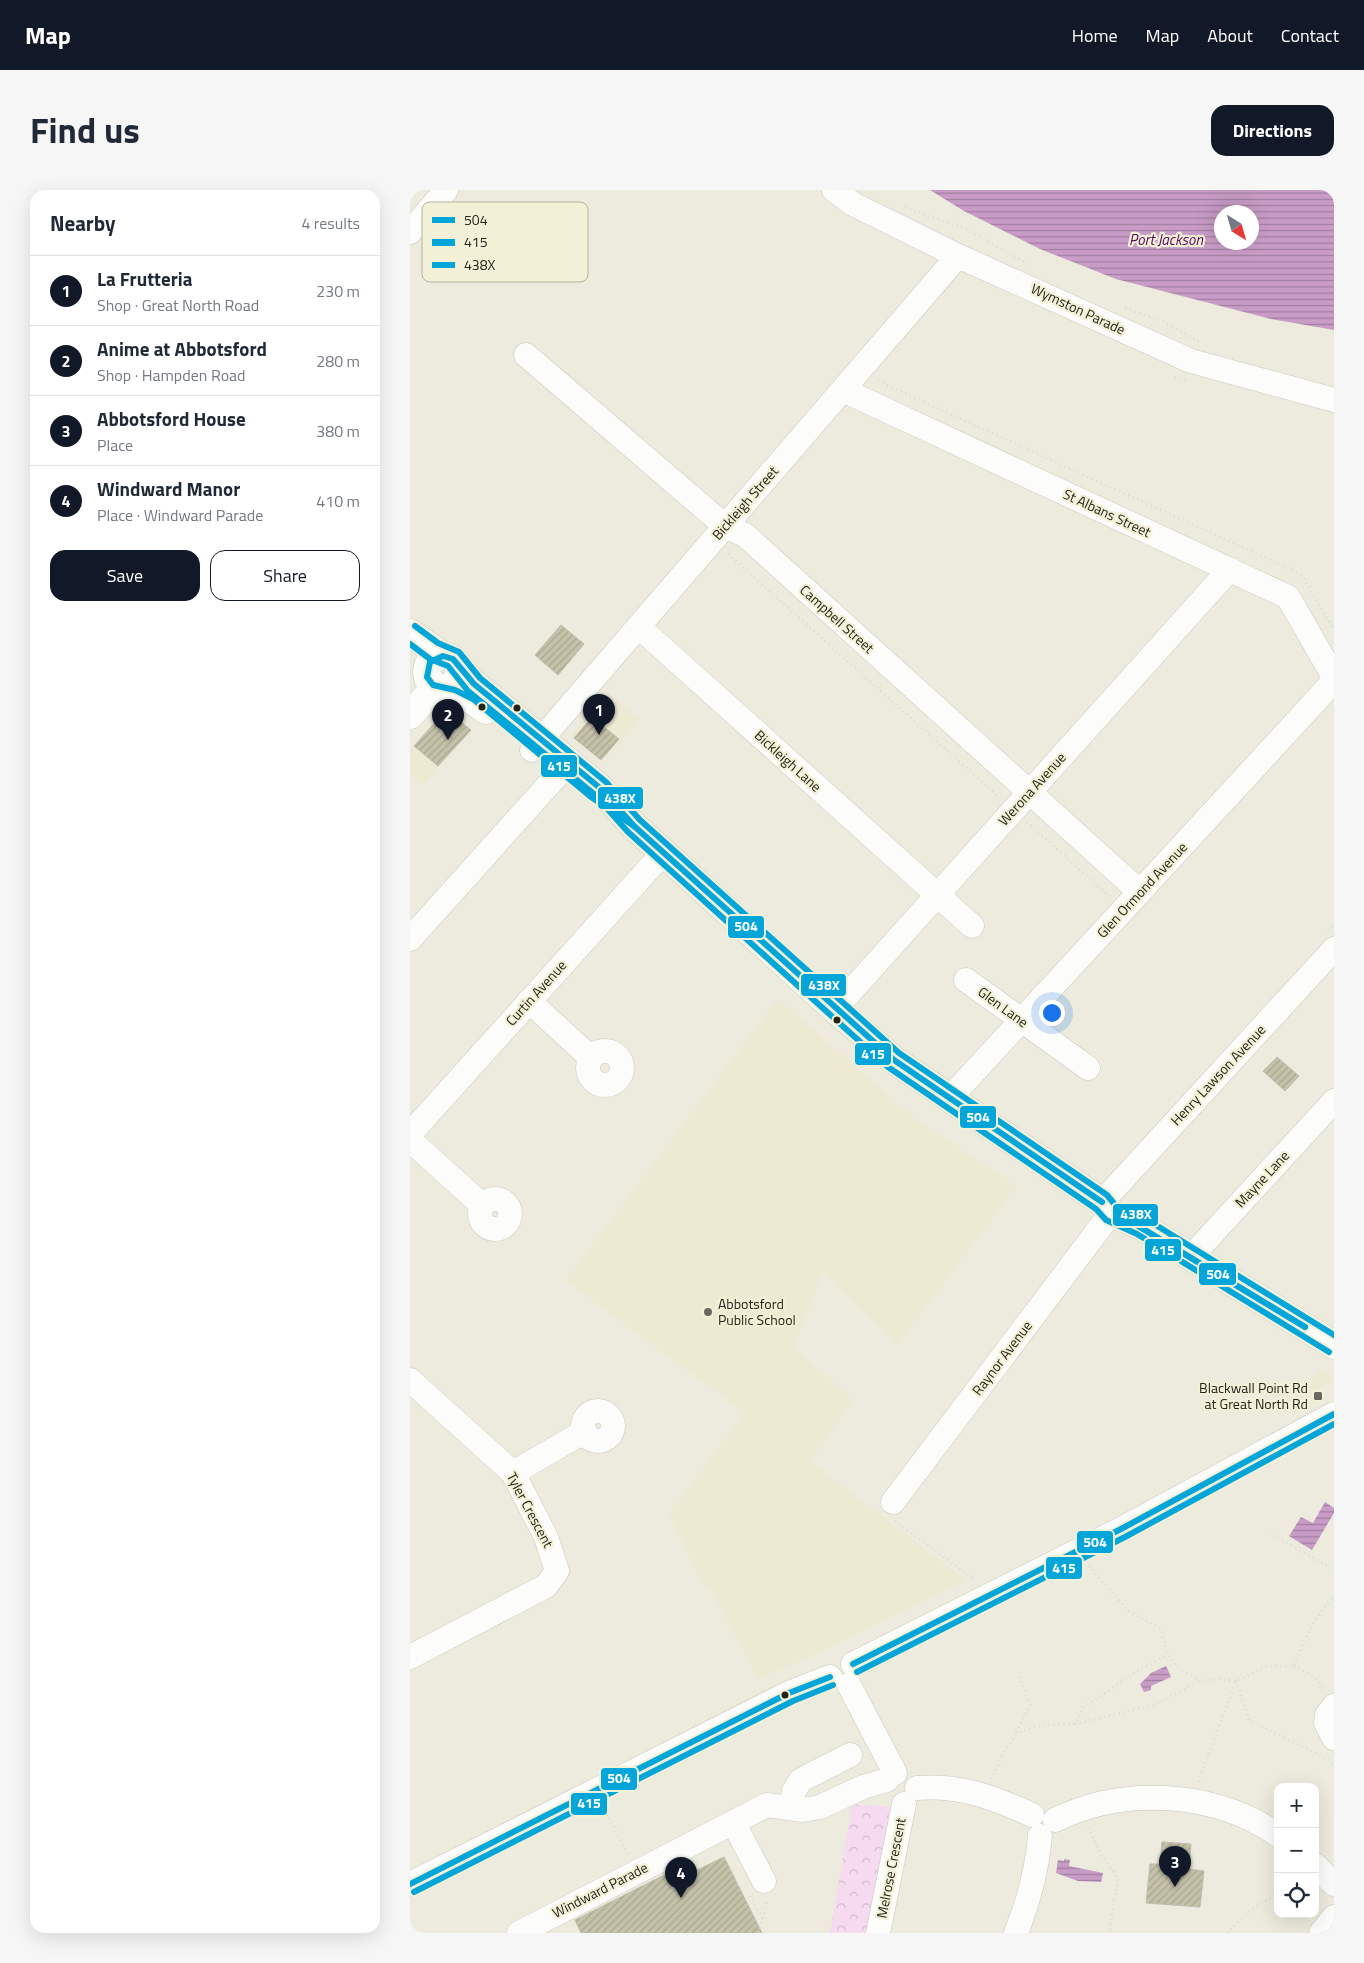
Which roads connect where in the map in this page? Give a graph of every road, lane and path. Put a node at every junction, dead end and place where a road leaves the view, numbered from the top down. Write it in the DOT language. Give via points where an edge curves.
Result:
graph roads {
  1 [pos="446,190"];
  2 [pos="834,190"];
  3 [pos="436,202"];
  4 [pos="898,204"];
  5 [pos="422,218"];
  6 [pos="410,232"];
  7 [pos="958,256"];
  8 [pos="1034,268"];
  9 [pos="1122,307"];
  10 [pos="1208,345"];
  11 [pos="526,356"];
  12 [pos="878,381"];
  13 [pos="843,390"];
  14 [pos="1334,400"];
  15 [pos="725,526"];
  16 [pos="728,554"];
  17 [pos="1230,569"];
  18 [pos="639,627"];
  19 [pos="1334,630"];
  20 [pos="410,633"];
  21 [pos="436,670"];
  22 [pos="1334,677"];
  23 [pos="1334,681"];
  24 [pos="410,714"];
  25 [pos="537,745"];
  26 [pos="565,767"];
  27 [pos="1029,792"];
  28 [pos="1014,810"];
  29 [pos="664,853"];
  30 [pos="1140,892"];
  31 [pos="937,895"];
  32 [pos="1111,898"];
  33 [pos="972,926"];
  34 [pos="410,939"];
  35 [pos="1334,949"];
  36 [pos="966,980"];
  37 [pos="529,1001"];
  38 [pos="835,1009"];
  39 [pos="1022,1020"];
  40 [pos="591,1058"];
  41 [pos="1088,1068"];
  42 [pos="949,1099"];
  43 [pos="1334,1101"];
  44 [pos="410,1134"];
  45 [pos="410,1140"];
  46 [pos="483,1206"];
  47 [pos="1107,1207"];
  48 [pos="1190,1258"];
  49 [pos="1334,1345"];
  50 [pos="415,1395"];
  51 [pos="1334,1414"];
  52 [pos="586,1434"];
  53 [pos="513,1473"];
  54 [pos="893,1502"];
  55 [pos="1269,1533"];
  56 [pos="1088,1565"];
  57 [pos="1334,1570"];
  58 [pos="976,1581"];
  59 [pos="1334,1596"];
  60 [pos="1168,1655"];
  61 [pos="410,1658"];
  62 [pos="1294,1666"];
  63 [pos="1018,1674"];
  64 [pos="844,1676"];
  65 [pos="1236,1680"];
  66 [pos="1200,1681"];
  67 [pos="1333,1707"];
  68 [pos="1075,1724"];
  69 [pos="1016,1734"];
  70 [pos="1334,1738"];
  71 [pos="850,1755"];
  72 [pos="1334,1766"];
  73 [pos="891,1776"];
  74 [pos="988,1787"];
  75 [pos="910,1796"];
  76 [pos="1190,1801"];
  77 [pos="791,1807"];
  78 [pos="604,1809"];
  79 [pos="1084,1820"];
  80 [pos="733,1822"];
  81 [pos="1043,1824"];
  82 [pos="1274,1832"];
  83 [pos="1319,1869"];
  84 [pos="637,1871"];
  85 [pos="764,1881"];
  86 [pos="410,1884"];
  87 [pos="1334,1884"];
  88 [pos="1274,1895"];
  89 [pos="1334,1917"];
  90 [pos="519,1933"];
  91 [pos="878,1933"];
  92 [pos="1016,1933"];
  93 [pos="1109,1933"];
  94 [pos="1227,1933"];
  95 [pos="1320,1933"];
  1 -- 3 [label="street"];
  2 -- 7 [label="street, Wymston Parade" via="853,204"];
  4 -- 8 [label="path, Wymston Parade" via="968,230"];
  5 -- 6 [label="street"];
  7 -- 13 [label="street, Bickleigh Street"];
  7 -- 14 [label="street, Wymston Parade" via="1191,362"];
  9 -- 10 [label="path, Wymston Parade" via="1160,320"];
  11 -- 15 [label="street, Campbell Street"];
  12 -- 19 [label="path" via="1302,574"];
  13 -- 15 [label="street, Bickleigh Street"];
  13 -- 17 [label="street, St Albans Street"];
  15 -- 18 [label="street, Bickleigh Street"];
  15 -- 27 [label="street, Campbell Street" via="745,535"];
  16 -- 28 [label="path"];
  17 -- 22 [label="street, St Albans Street" via="1288,597"];
  17 -- 27 [label="street, Werona Avenue"];
  18 -- 25 [label="street, Bickleigh Street"];
  18 -- 31 [label="street, Bickleigh Lane"];
  20 -- 21 [label="main road"];
  21 -- 24 [label="main road" via="430,693"];
  21 -- 25 [label="main road" via="474,684"];
  23 -- 30 [label="street, Glen Ormond Avenue"];
  25 -- 26 [label="main road"];
  26 -- 29 [label="main road"];
  26 -- 34 [label="street"];
  27 -- 28 [label="street, Werona Avenue"];
  27 -- 30 [label="street, Campbell Street"];
  28 -- 31 [label="street, Werona Avenue"];
  28 -- 32 [label="path"];
  29 -- 37 [label="street, Curtin Avenue"];
  29 -- 38 [label="main road"];
  30 -- 39 [label="street, Glen Ormond Avenue"];
  31 -- 33 [label="street, Bickleigh Lane"];
  31 -- 38 [label="street, Werona Avenue"];
  35 -- 47 [label="street, Henry Lawson Avenue"];
  36 -- 39 [label="street, Glen Lane"];
  37 -- 40 [label="street"];
  37 -- 44 [label="street, Curtin Avenue"];
  38 -- 42 [label="main road" via="894,1060"];
  39 -- 41 [label="street, Glen Lane"];
  39 -- 42 [label="street, Glen Ormond Avenue"];
  42 -- 47 [label="main road"];
  43 -- 48 [label="street, Mayne Lane"];
  45 -- 46 [label="street"];
  47 -- 48 [label="main road"];
  47 -- 54 [label="street, Raynor Avenue"];
  48 -- 49 [label="main road"];
  50 -- 53 [label="street, Tyler Crescent"];
  51 -- 64 [label="street"];
  52 -- 53 [label="street" via="575,1437"];
  53 -- 61 [label="street, Tyler Crescent" via="546,1537 557,1571 546,1586"];
  54 -- 58 [label="path" via="892,1519"];
  55 -- 57 [label="path"];
  56 -- 60 [label="path" via="1128,1611 1161,1630"];
  59 -- 62 [label="path" via="1308,1632"];
  60 -- 66 [label="path" via="1181,1670"];
  60 -- 68 [label="path" via="1139,1670 1084,1707"];
  62 -- 65 [label="path" via="1266,1666"];
  62 -- 67 [label="path" via="1319,1680"];
  63 -- 69 [label="path" via="1030,1705"];
  64 -- 73 [label="street"];
  64 -- 86 [label="street" via="790,1694"];
  65 -- 66 [label="path"];
  65 -- 72 [label="path" via="1249,1720 1329,1760"];
  65 -- 76 [label="path"];
  66 -- 68 [label="path" via="1154,1706"];
  67 -- 70 [label="street" via="1326,1723"];
  68 -- 69 [label="path" via="1042,1724"];
  69 -- 74 [label="path" via="1007,1745"];
  71 -- 77 [label="street" via="801,1780 794,1791"];
  73 -- 75 [label="street" via="905,1772 914,1778"];
  73 -- 77 [label="street, Windward Parade" via="820,1807 804,1810"];
  75 -- 81 [label="street" via="964,1790 992,1796"];
  75 -- 91 [label="street, Melrose Crescent"];
  76 -- 81 [label="street" via="1158,1797 1094,1804"];
  76 -- 82 [label="street" via="1212,1804 1262,1824"];
  77 -- 80 [label="street, Windward Parade" via="767,1805"];
  78 -- 84 [label="path"];
  79 -- 93 [label="path" via="1102,1856 1118,1878"];
  80 -- 84 [label="street, Windward Parade"];
  80 -- 85 [label="street"];
  81 -- 92 [label="street" via="1029,1902"];
  83 -- 87 [label="street"];
  84 -- 90 [label="street, Windward Parade"];
  88 -- 94 [label="path" via="1252,1909"];
  89 -- 95 [label="street"];
}
